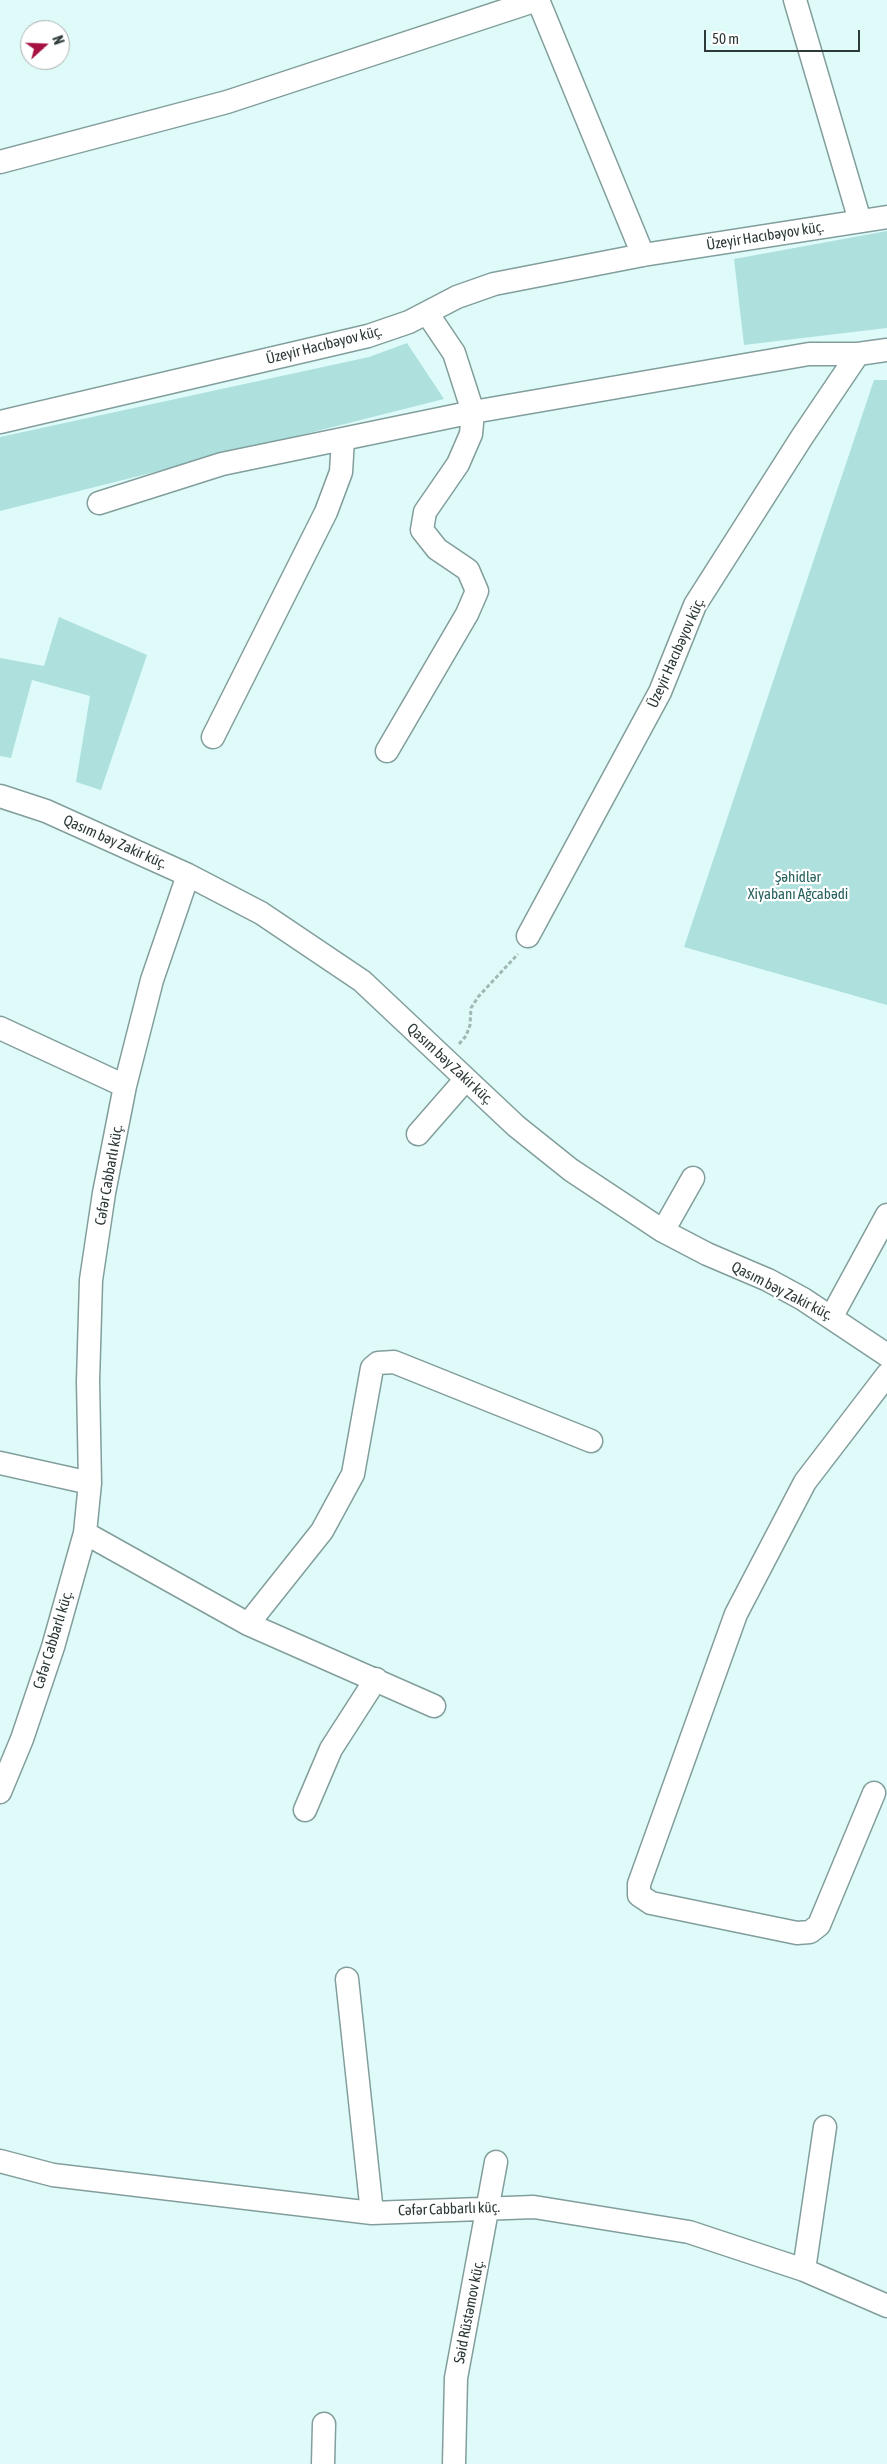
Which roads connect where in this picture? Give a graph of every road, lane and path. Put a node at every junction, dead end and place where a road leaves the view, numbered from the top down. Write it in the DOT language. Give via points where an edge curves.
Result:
graph roads {
  1 [pos="538,0"];
  2 [pos="795,0"];
  3 [pos="0,162"];
  4 [pos="887,216"];
  5 [pos="860,221"];
  6 [pos="643,255"];
  7 [pos="427,313"];
  8 [pos="887,350"];
  9 [pos="858,354"];
  10 [pos="474,412"];
  11 [pos="0,422"];
  12 [pos="343,439"];
  13 [pos="99,503"];
  14 [pos="212,737"];
  15 [pos="387,751"];
  16 [pos="0,796"];
  17 [pos="188,875"];
  18 [pos="528,936"];
  19 [pos="0,1028"];
  20 [pos="445,1060"];
  21 [pos="466,1079"];
  22 [pos="125,1086"];
  23 [pos="418,1134"];
  24 [pos="693,1178"];
  25 [pos="887,1215"];
  26 [pos="663,1231"];
  27 [pos="832,1316"];
  28 [pos="887,1355"];
  29 [pos="887,1376"];
  30 [pos="591,1442"];
  31 [pos="0,1463"];
  32 [pos="90,1483"];
  33 [pos="85,1533"];
  34 [pos="248,1624"];
  35 [pos="376,1679"];
  36 [pos="434,1706"];
  37 [pos="0,1792"];
  38 [pos="874,1793"];
  39 [pos="305,1810"];
  40 [pos="347,1979"];
  41 [pos="825,2127"];
  42 [pos="0,2161"];
  43 [pos="496,2162"];
  44 [pos="489,2207"];
  45 [pos="372,2212"];
  46 [pos="804,2270"];
  47 [pos="887,2306"];
  48 [pos="324,2424"];
  49 [pos="323,2464"];
  50 [pos="454,2464"];
  1 -- 3 [label="street" via="227,102"];
  1 -- 6 [label="street"];
  2 -- 5 [label="street"];
  4 -- 5 [label="street, Üzeyir Hacıbəyov küç."];
  5 -- 6 [label="street, Üzeyir Hacıbəyov küç."];
  6 -- 7 [label="street, Üzeyir Hacıbəyov küç." via="494,284 457,297"];
  7 -- 10 [label="street" via="454,353"];
  7 -- 11 [label="street, Üzeyir Hacıbəyov küç." via="368,336"];
  8 -- 9 [label="street"];
  9 -- 10 [label="street" via="808,354"];
  9 -- 18 [label="street, Üzeyir Hacıbəyov küç." via="695,605 660,692"];
  10 -- 12 [label="street"];
  10 -- 15 [label="street" via="471,434 461,457 425,512 422,530 438,549 468,570 476,591 467,614"];
  12 -- 13 [label="street" via="222,464"];
  12 -- 14 [label="street" via="341,472 326,512"];
  16 -- 17 [label="street, Qasım bəy Zakir küç." via="46,811"];
  17 -- 20 [label="street, Qasım bəy Zakir küç." via="261,913 362,981"];
  17 -- 22 [label="street, Cəfər Cabbarlı küç." via="152,980"];
  18 -- 20 [label="path" via="518,954 478,996 470,1008 466,1036"];
  19 -- 22 [label="street"];
  20 -- 21 [label="street, Qasım bəy Zakir küç."];
  21 -- 23 [label="street"];
  21 -- 26 [label="street, Qasım bəy Zakir küç." via="516,1126 571,1170"];
  22 -- 32 [label="street, Cəfər Cabbarlı küç." via="91,1280 88,1381"];
  24 -- 26 [label="street"];
  25 -- 27 [label="street"];
  26 -- 27 [label="street, Qasım bəy Zakir küç." via="768,1280"];
  27 -- 28 [label="street, Qasım bəy Zakir küç."];
  29 -- 38 [label="street" via="805,1482 736,1614 639,1884 639,1895 651,1903 797,1934 810,1932 818,1925"];
  30 -- 34 [label="street" via="394,1362 378,1363 372,1368 352,1474 322,1531"];
  31 -- 32 [label="street"];
  32 -- 33 [label="street, Cəfər Cabbarlı küç."];
  33 -- 34 [label="street"];
  33 -- 37 [label="street, Cəfər Cabbarlı küç." via="53,1647"];
  34 -- 35 [label="street"];
  35 -- 36 [label="street"];
  35 -- 39 [label="street" via="331,1749"];
  40 -- 45 [label="street"];
  41 -- 46 [label="street"];
  42 -- 45 [label="street, Cəfər Cabbarlı küç." via="52,2175"];
  43 -- 44 [label="street, Səid Rüstəmov küç."];
  44 -- 45 [label="street, Cəfər Cabbarlı küç."];
  44 -- 46 [label="street, Cəfər Cabbarlı küç." via="534,2207 689,2232"];
  44 -- 50 [label="street, Səid Rüstəmov küç." via="456,2378"];
  46 -- 47 [label="street, Cəfər Cabbarlı küç."];
  48 -- 49 [label="street"];
}
